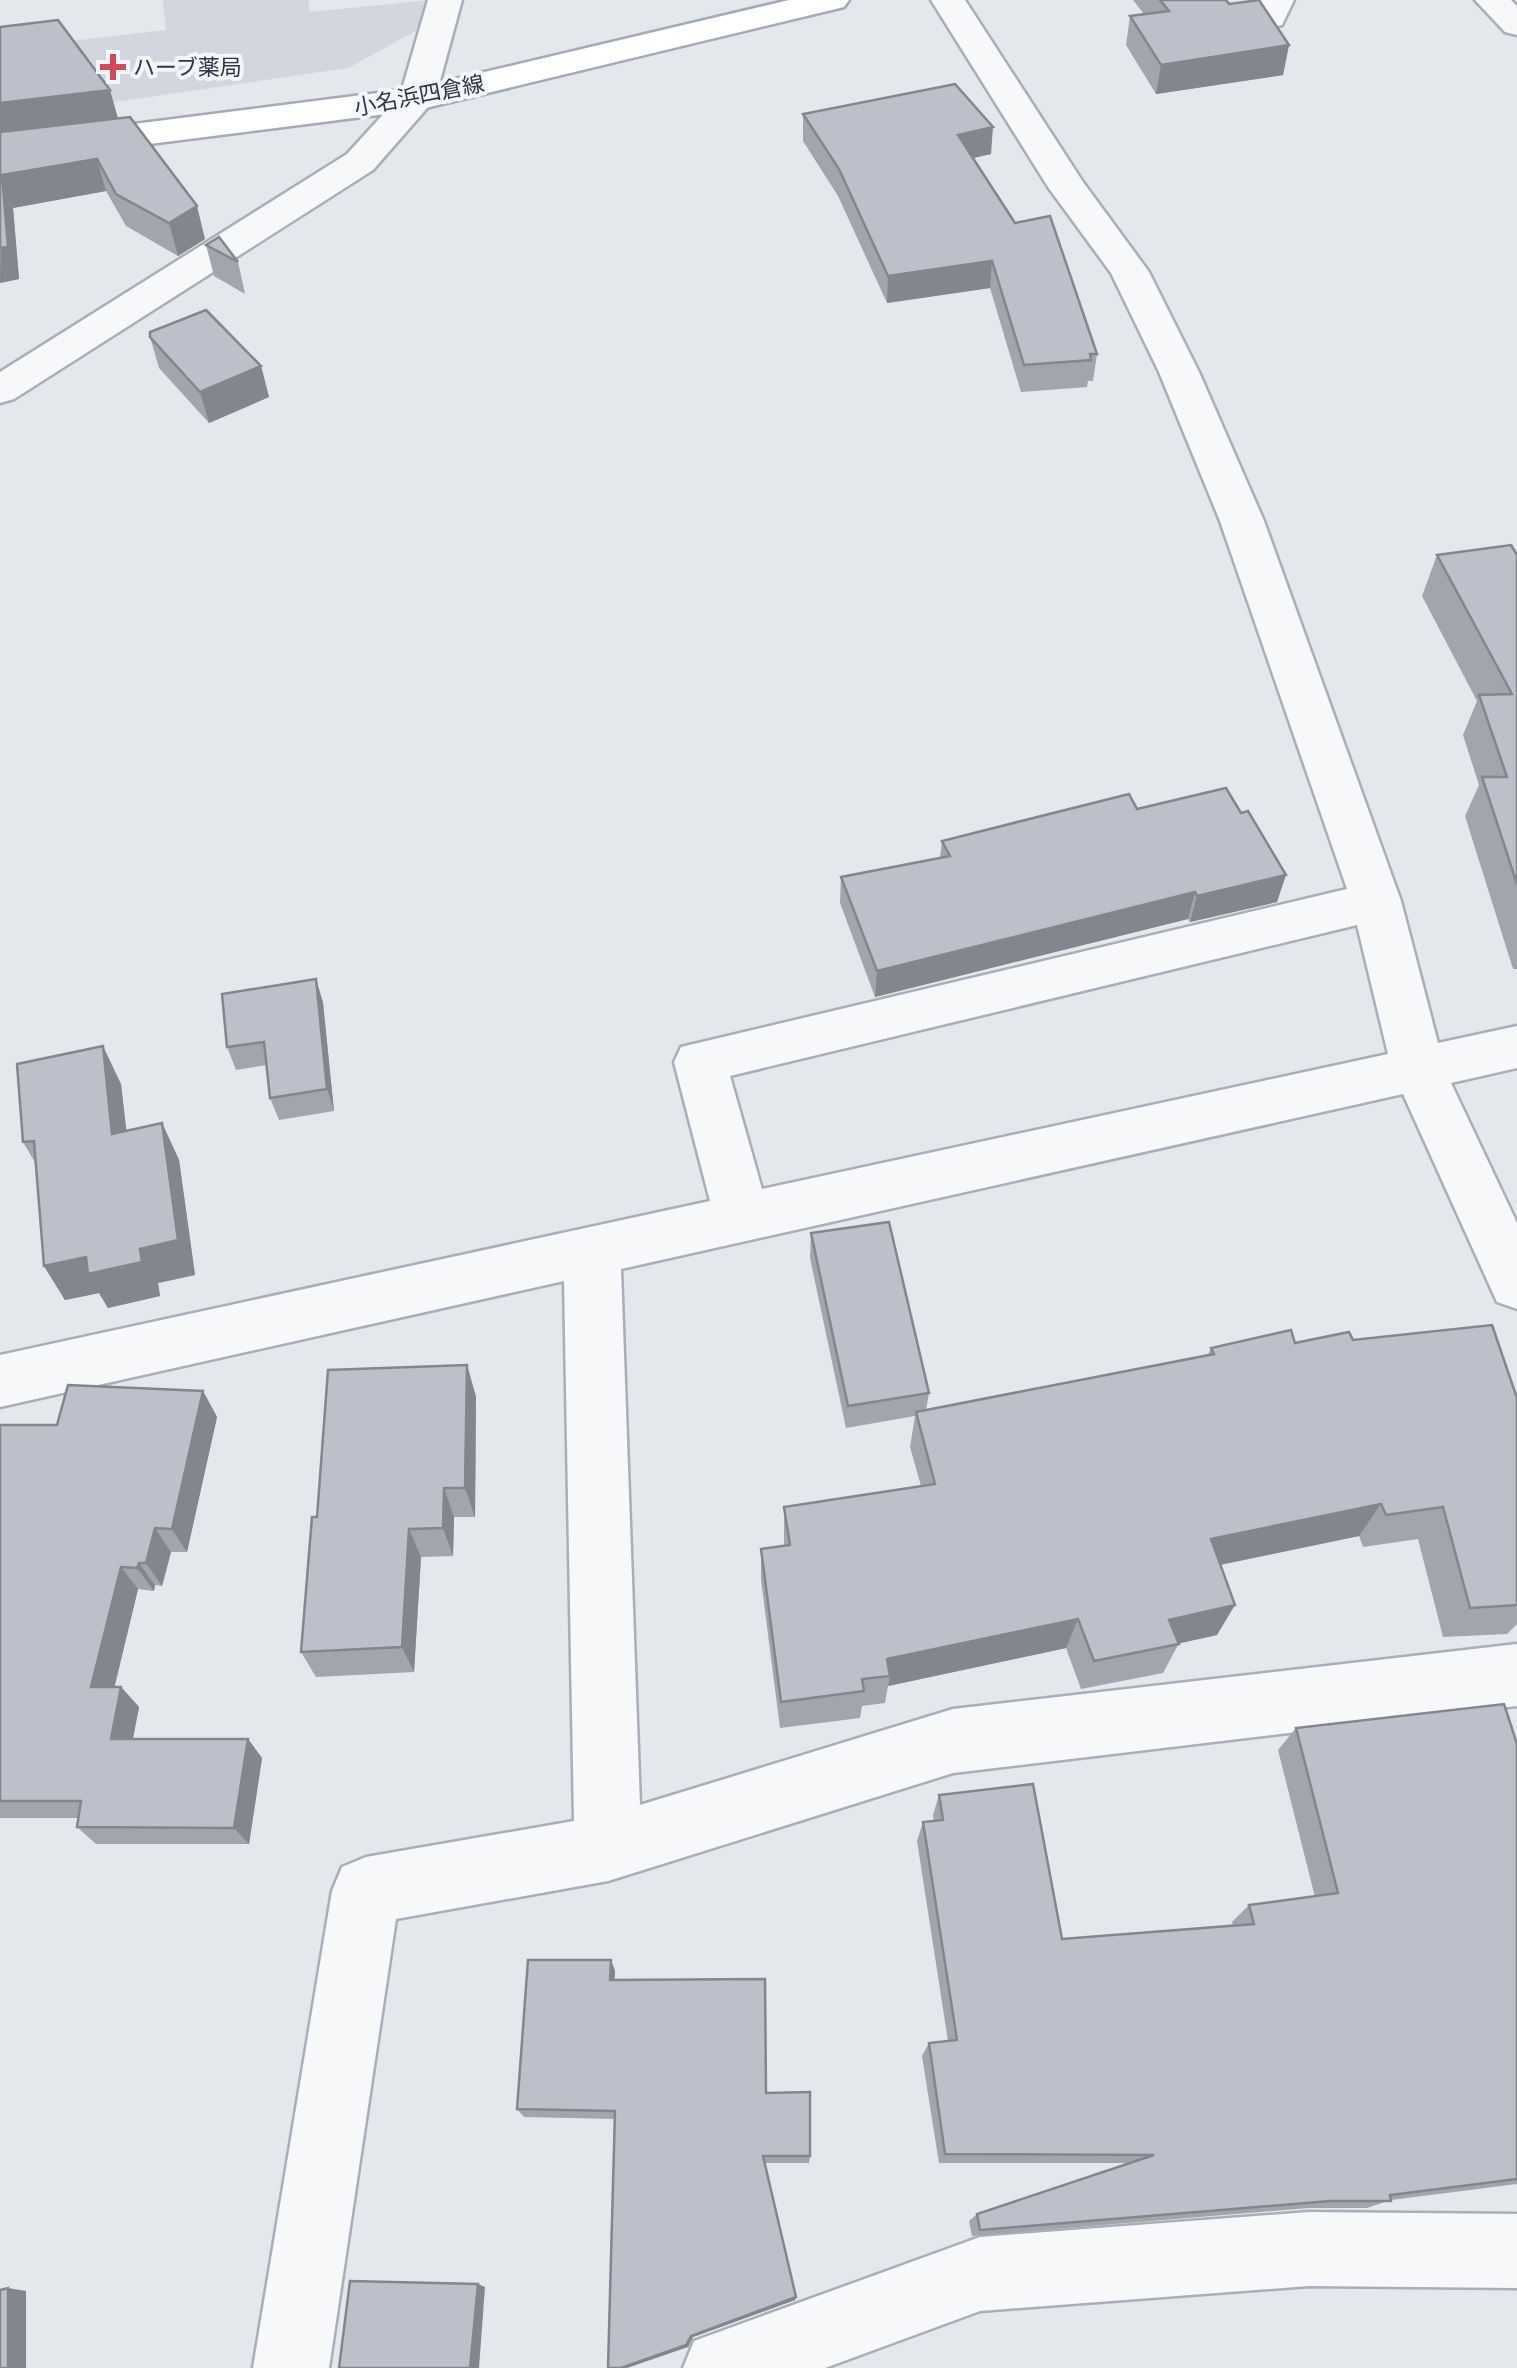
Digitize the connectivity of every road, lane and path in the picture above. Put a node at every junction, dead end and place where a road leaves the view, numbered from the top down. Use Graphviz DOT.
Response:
graph roads {
  1 [pos="446,0"];
  2 [pos="832,0"];
  3 [pos="948,0"];
  4 [pos="1492,0"];
  5 [pos="1517,26"];
  6 [pos="417,99"];
  7 [pos="0,152"];
  8 [pos="0,390"];
  9 [pos="1376,902"];
  10 [pos="1517,1046"];
  11 [pos="1416,1066"];
  12 [pos="742,1216"];
  13 [pos="592,1249"];
  14 [pos="1517,1284"];
  15 [pos="0,1381"];
  16 [pos="1517,1675"];
  17 [pos="608,1848"];
  18 [pos="1517,2251"];
  19 [pos="290,2368"];
  20 [pos="721,2368"];
  1 -- 6 [label="street"];
  2 -- 6 [label="main road, 小名浜四倉線"];
  3 -- 9 [label="street"];
  4 -- 5 [label="street"];
  6 -- 7 [label="main road, 小名浜四倉線"];
  6 -- 8 [label="street"];
  9 -- 11 [label="street"];
  9 -- 12 [label="street"];
  10 -- 11 [label="street"];
  11 -- 12 [label="street"];
  11 -- 14 [label="street"];
  12 -- 13 [label="street"];
  13 -- 15 [label="street"];
  13 -- 17 [label="street"];
  16 -- 17 [label="street"];
  17 -- 19 [label="street"];
  18 -- 20 [label="street"];
}
